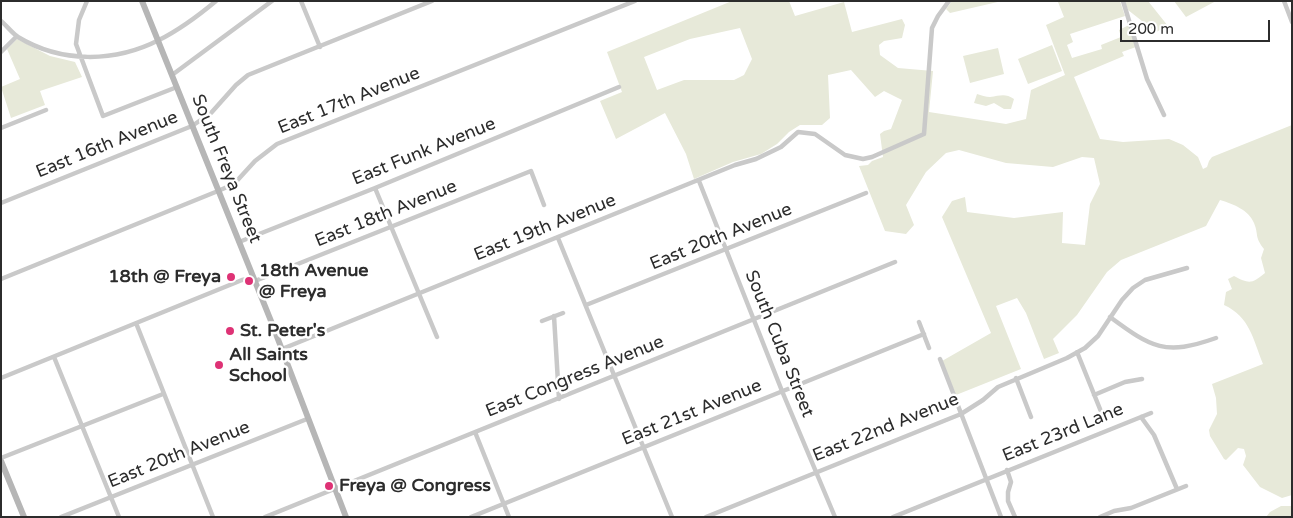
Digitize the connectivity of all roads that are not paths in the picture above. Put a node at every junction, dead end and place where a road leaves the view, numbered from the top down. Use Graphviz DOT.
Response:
graph roads {
  1 [pos="87,1"];
  2 [pos="142,1"];
  3 [pos="216,1"];
  4 [pos="272,1"];
  5 [pos="301,1"];
  6 [pos="432,1"];
  7 [pos="636,1"];
  8 [pos="949,1"];
  9 [pos="1123,1"];
  10 [pos="1284,1"];
  11 [pos="1,21"];
  12 [pos="1292,22"];
  13 [pos="17,36"];
  14 [pos="158,40"];
  15 [pos="320,47"];
  16 [pos="1,52"];
  17 [pos="80,57"];
  18 [pos="172,75"];
  19 [pos="177,87"];
  20 [pos="619,87"];
  21 [pos="46,110"];
  22 [pos="1164,115"];
  23 [pos="192,126"];
  24 [pos="1,128"];
  25 [pos="699,181"];
  26 [pos="376,188"];
  27 [pos="218,191"];
  28 [pos="866,193"];
  29 [pos="1,203"];
  30 [pos="544,205"];
  31 [pos="391,226"];
  32 [pos="558,238"];
  33 [pos="239,242"];
  34 [pos="726,250"];
  35 [pos="895,262"];
  36 [pos="1187,268"];
  37 [pos="1,279"];
  38 [pos="255,281"];
  39 [pos="418,293"];
  40 [pos="586,305"];
  41 [pos="563,313"];
  42 [pos="554,316"];
  43 [pos="1110,317"];
  44 [pos="542,320"];
  45 [pos="754,320"];
  46 [pos="919,322"];
  47 [pos="136,323"];
  48 [pos="924,334"];
  49 [pos="436,337"];
  50 [pos="1216,338"];
  51 [pos="929,348"];
  52 [pos="282,349"];
  53 [pos="1077,352"];
  54 [pos="54,357"];
  55 [pos="940,359"];
  56 [pos="614,376"];
  57 [pos="1,378"];
  58 [pos="1016,378"];
  59 [pos="1142,379"];
  60 [pos="782,391"];
  61 [pos="163,394"];
  62 [pos="1094,395"];
  63 [pos="558,400"];
  64 [pos="961,414"];
  65 [pos="1102,414"];
  66 [pos="1151,414"];
  67 [pos="1031,417"];
  68 [pos="1141,417"];
  69 [pos="307,418"];
  70 [pos="82,426"];
  71 [pos="475,432"];
  72 [pos="643,448"];
  73 [pos="1,460"];
  74 [pos="191,464"];
  75 [pos="1007,470"];
  76 [pos="816,472"];
  77 [pos="986,479"];
  78 [pos="1186,486"];
  79 [pos="335,489"];
  80 [pos="1176,489"];
  81 [pos="111,496"];
  82 [pos="503,503"];
  83 [pos="24,517"];
  84 [pos="60,517"];
  85 [pos="119,517"];
  86 [pos="213,517"];
  87 [pos="265,517"];
  88 [pos="346,517"];
  89 [pos="470,517"];
  90 [pos="509,517"];
  91 [pos="672,517"];
  92 [pos="706,517"];
  93 [pos="834,517"];
  94 [pos="893,517"];
  95 [pos="1001,517"];
  96 [pos="1015,517"];
  97 [pos="1100,517"];
  1 -- 17 [label="street"];
  2 -- 14 [label="main road, South Freya Street"];
  3 -- 14 [label="street"];
  4 -- 18 [label="street"];
  5 -- 15 [label="street"];
  6 -- 15 [label="street, East 16th Avenue"];
  7 -- 27 [label="street, East 17th Avenue"];
  8 -- 25 [label="street, East 19th Avenue"];
  9 -- 22 [label="street"];
  10 -- 12 [label="street"];
  11 -- 13 [label="street"];
  13 -- 16 [label="street"];
  13 -- 17 [label="street"];
  14 -- 17 [label="street"];
  14 -- 18 [label="main road, South Freya Street"];
  15 -- 23 [label="street, East 16th Avenue"];
  17 -- 19 [label="street"];
  18 -- 19 [label="main road, South Freya Street"];
  19 -- 23 [label="main road, South Freya Street"];
  20 -- 26 [label="street, East Funk Avenue"];
  21 -- 24 [label="street"];
  23 -- 27 [label="main road, South Freya Street"];
  23 -- 29 [label="street, East 16th Avenue"];
  25 -- 32 [label="street, East 19th Avenue"];
  25 -- 34 [label="street, South Cuba Street"];
  26 -- 31 [label="street"];
  26 -- 33 [label="street, East Funk Avenue"];
  27 -- 33 [label="main road, South Freya Street"];
  27 -- 37 [label="street, East 17th Avenue"];
  28 -- 34 [label="street, East 20th Avenue"];
  30 -- 31 [label="street, East 18th Avenue"];
  31 -- 38 [label="street, East 18th Avenue"];
  31 -- 39 [label="street"];
  32 -- 39 [label="street, East 19th Avenue"];
  32 -- 40 [label="street"];
  33 -- 38 [label="main road, South Freya Street"];
  34 -- 40 [label="street, East 20th Avenue"];
  34 -- 45 [label="street, South Cuba Street"];
  35 -- 45 [label="street, East Congress Avenue"];
  36 -- 43 [label="street, East 22nd Avenue"];
  38 -- 47 [label="street, East 18th Avenue"];
  38 -- 52 [label="main road, South Freya Street"];
  39 -- 49 [label="street"];
  39 -- 52 [label="street, East 19th Avenue"];
  40 -- 56 [label="street"];
  41 -- 42 [label="street"];
  42 -- 44 [label="street"];
  42 -- 63 [label="street"];
  43 -- 50 [label="street"];
  43 -- 53 [label="street, East 22nd Avenue"];
  45 -- 56 [label="street, East Congress Avenue"];
  45 -- 60 [label="street, South Cuba Street"];
  46 -- 48 [label="street"];
  47 -- 54 [label="street, East 18th Avenue"];
  47 -- 61 [label="street"];
  48 -- 51 [label="street"];
  48 -- 60 [label="street, East 21st Avenue"];
  52 -- 69 [label="main road, South Freya Street"];
  53 -- 58 [label="street, East 22nd Avenue"];
  53 -- 62 [label="street"];
  54 -- 57 [label="street, East 18th Avenue"];
  54 -- 70 [label="street"];
  55 -- 64 [label="street"];
  56 -- 63 [label="street, East Congress Avenue"];
  56 -- 72 [label="street"];
  58 -- 64 [label="street, East 22nd Avenue"];
  58 -- 67 [label="street"];
  59 -- 62 [label="street"];
  60 -- 72 [label="street, East 21st Avenue"];
  60 -- 76 [label="street, South Cuba Street"];
  61 -- 70 [label="street"];
  61 -- 74 [label="street"];
  62 -- 65 [label="street"];
  63 -- 71 [label="street, East Congress Avenue"];
  64 -- 76 [label="street, East 22nd Avenue"];
  64 -- 77 [label="street"];
  66 -- 68 [label="street, East 23rd Lane"];
  68 -- 75 [label="street, East 23rd Lane"];
  68 -- 80 [label="street"];
  69 -- 74 [label="street, East 20th Avenue"];
  69 -- 79 [label="main road, South Freya Street"];
  70 -- 73 [label="street"];
  70 -- 81 [label="street"];
  71 -- 79 [label="street, East Congress Avenue"];
  71 -- 82 [label="street"];
  72 -- 82 [label="street, East 21st Avenue"];
  72 -- 91 [label="street"];
  73 -- 83 [label="main road"];
  74 -- 81 [label="street, East 20th Avenue"];
  74 -- 86 [label="street"];
  75 -- 77 [label="street, East 23rd Lane"];
  75 -- 96 [label="street"];
  76 -- 92 [label="street, East 22nd Avenue"];
  76 -- 93 [label="street, South Cuba Street"];
  77 -- 94 [label="street, East 23rd Lane"];
  77 -- 95 [label="street"];
  78 -- 80 [label="street"];
  79 -- 87 [label="street, East Congress Avenue"];
  79 -- 88 [label="main road, South Freya Street"];
  80 -- 97 [label="street"];
  81 -- 84 [label="street, East 20th Avenue"];
  81 -- 85 [label="street"];
  82 -- 89 [label="street, East 21st Avenue"];
  82 -- 90 [label="street"];
}
